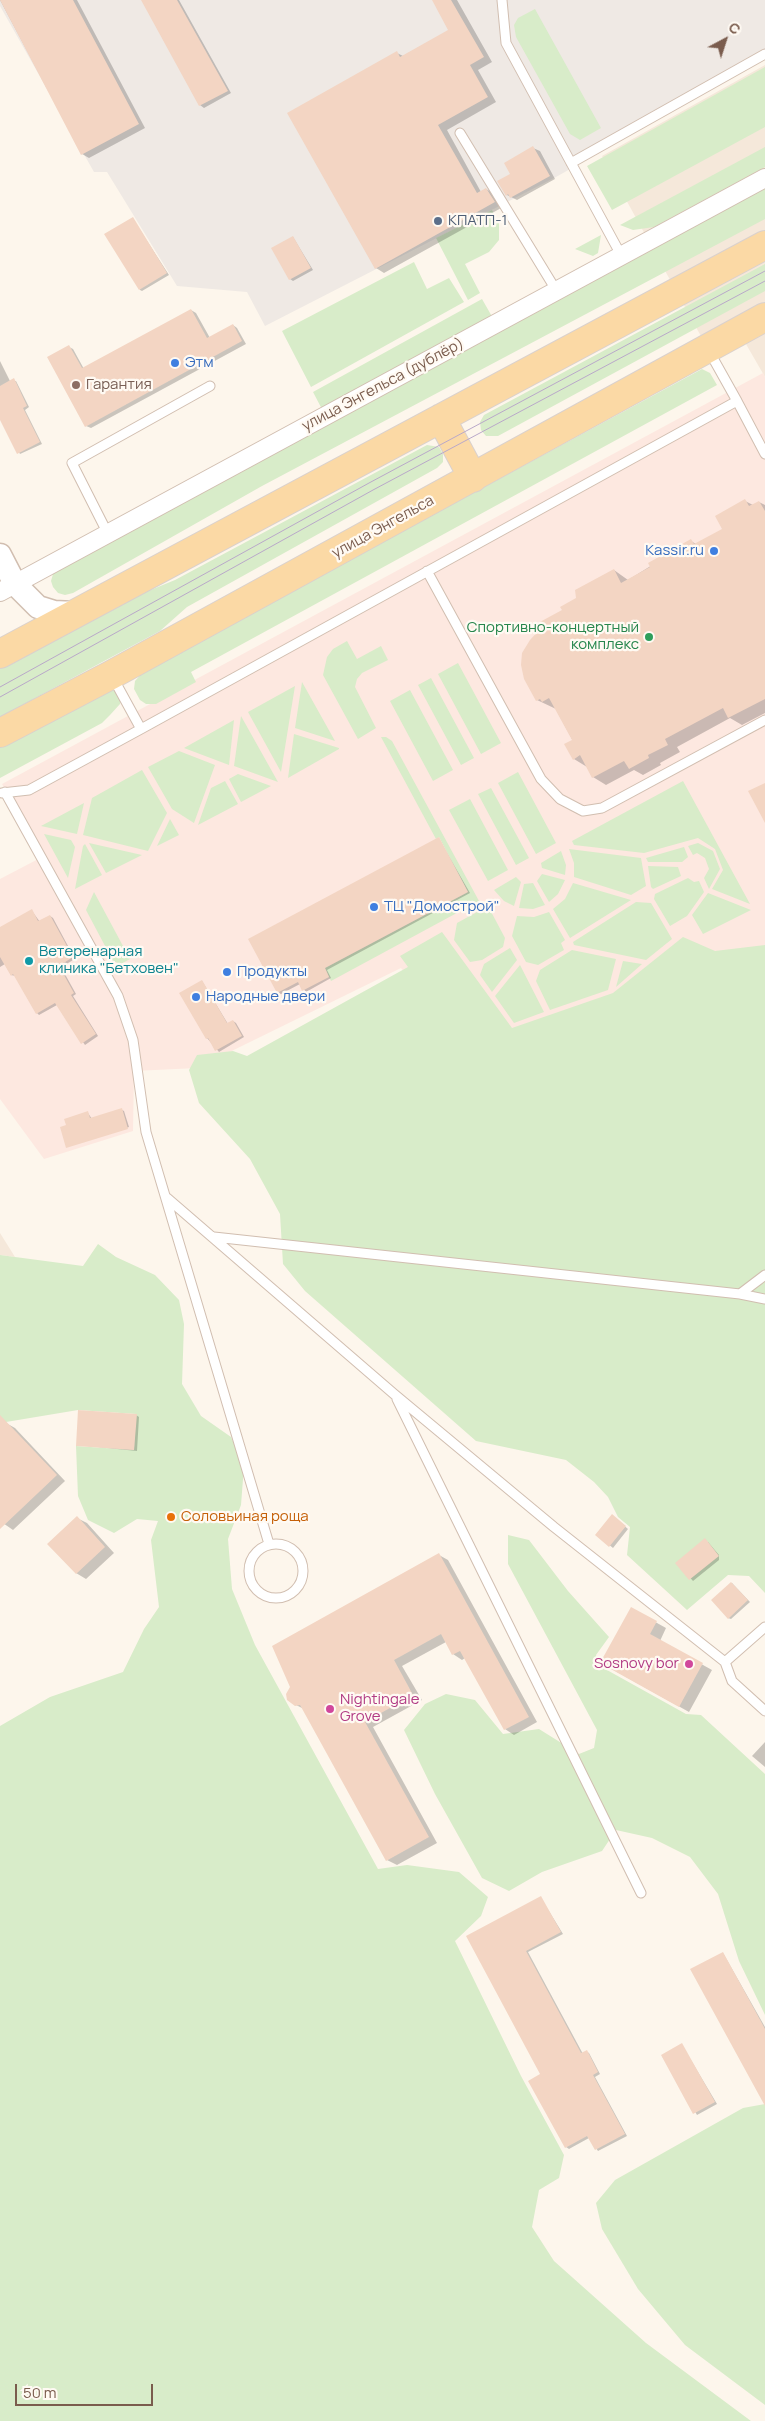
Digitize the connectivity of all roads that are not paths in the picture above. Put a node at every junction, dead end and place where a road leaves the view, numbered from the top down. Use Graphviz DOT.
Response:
graph roads {
  1 [pos="502,0"];
  2 [pos="765,54"];
  3 [pos="460,133"];
  4 [pos="571,163"];
  5 [pos="765,178"];
  6 [pos="765,245"];
  7 [pos="621,255"];
  8 [pos="556,290"];
  9 [pos="765,317"];
  10 [pos="708,349"];
  11 [pos="210,386"];
  12 [pos="737,401"];
  13 [pos="441,418"];
  14 [pos="765,454"];
  15 [pos="473,478"];
  16 [pos="108,534"];
  17 [pos="0,555"];
  18 [pos="427,571"];
  19 [pos="7,588"];
  20 [pos="75,613"];
  21 [pos="0,654"];
  22 [pos="111,675"];
  23 [pos="765,720"];
  24 [pos="141,729"];
  25 [pos="0,733"];
  26 [pos="3,793"];
  27 [pos="166,1198"];
  28 [pos="214,1237"];
  29 [pos="765,1275"];
  30 [pos="740,1294"];
  31 [pos="765,1299"];
  32 [pos="394,1394"];
  33 [pos="269,1544"];
  34 [pos="765,1627"];
  35 [pos="725,1662"];
  36 [pos="765,1711"];
  37 [pos="640,1893"];
  1 -- 4 [label="lane"];
  2 -- 4 [label="lane"];
  3 -- 8 [label="lane"];
  4 -- 7 [label="lane"];
  5 -- 7 [label="street, улица Энгельса (дублёр)"];
  6 -- 13 [label="main road"];
  7 -- 8 [label="street, улица Энгельса (дублёр)"];
  8 -- 16 [label="street, улица Энгельса (дублёр)"];
  9 -- 10 [label="main road, улица Энгельса"];
  10 -- 12 [label="lane"];
  10 -- 15 [label="main road, улица Энгельса"];
  11 -- 16 [label="lane"];
  12 -- 14 [label="lane"];
  12 -- 18 [label="lane"];
  13 -- 15 [label="main road"];
  13 -- 20 [label="main road"];
  15 -- 22 [label="main road, улица Энгельса"];
  16 -- 19 [label="street, улица Энгельса (дублёр)"];
  17 -- 19 [label="street"];
  18 -- 23 [label="lane"];
  18 -- 24 [label="lane"];
  19 -- 20 [label="street"];
  20 -- 21 [label="main road"];
  22 -- 24 [label="lane"];
  22 -- 25 [label="main road, улица Энгельса"];
  24 -- 26 [label="lane"];
  26 -- 27 [label="lane"];
  27 -- 28 [label="lane"];
  27 -- 33 [label="lane"];
  28 -- 30 [label="lane"];
  28 -- 32 [label="lane"];
  29 -- 30 [label="lane"];
  30 -- 31 [label="lane"];
  32 -- 35 [label="lane"];
  32 -- 37 [label="lane"];
  33 -- 33 [label="lane"];
  34 -- 35 [label="lane"];
  35 -- 36 [label="lane"];
}
